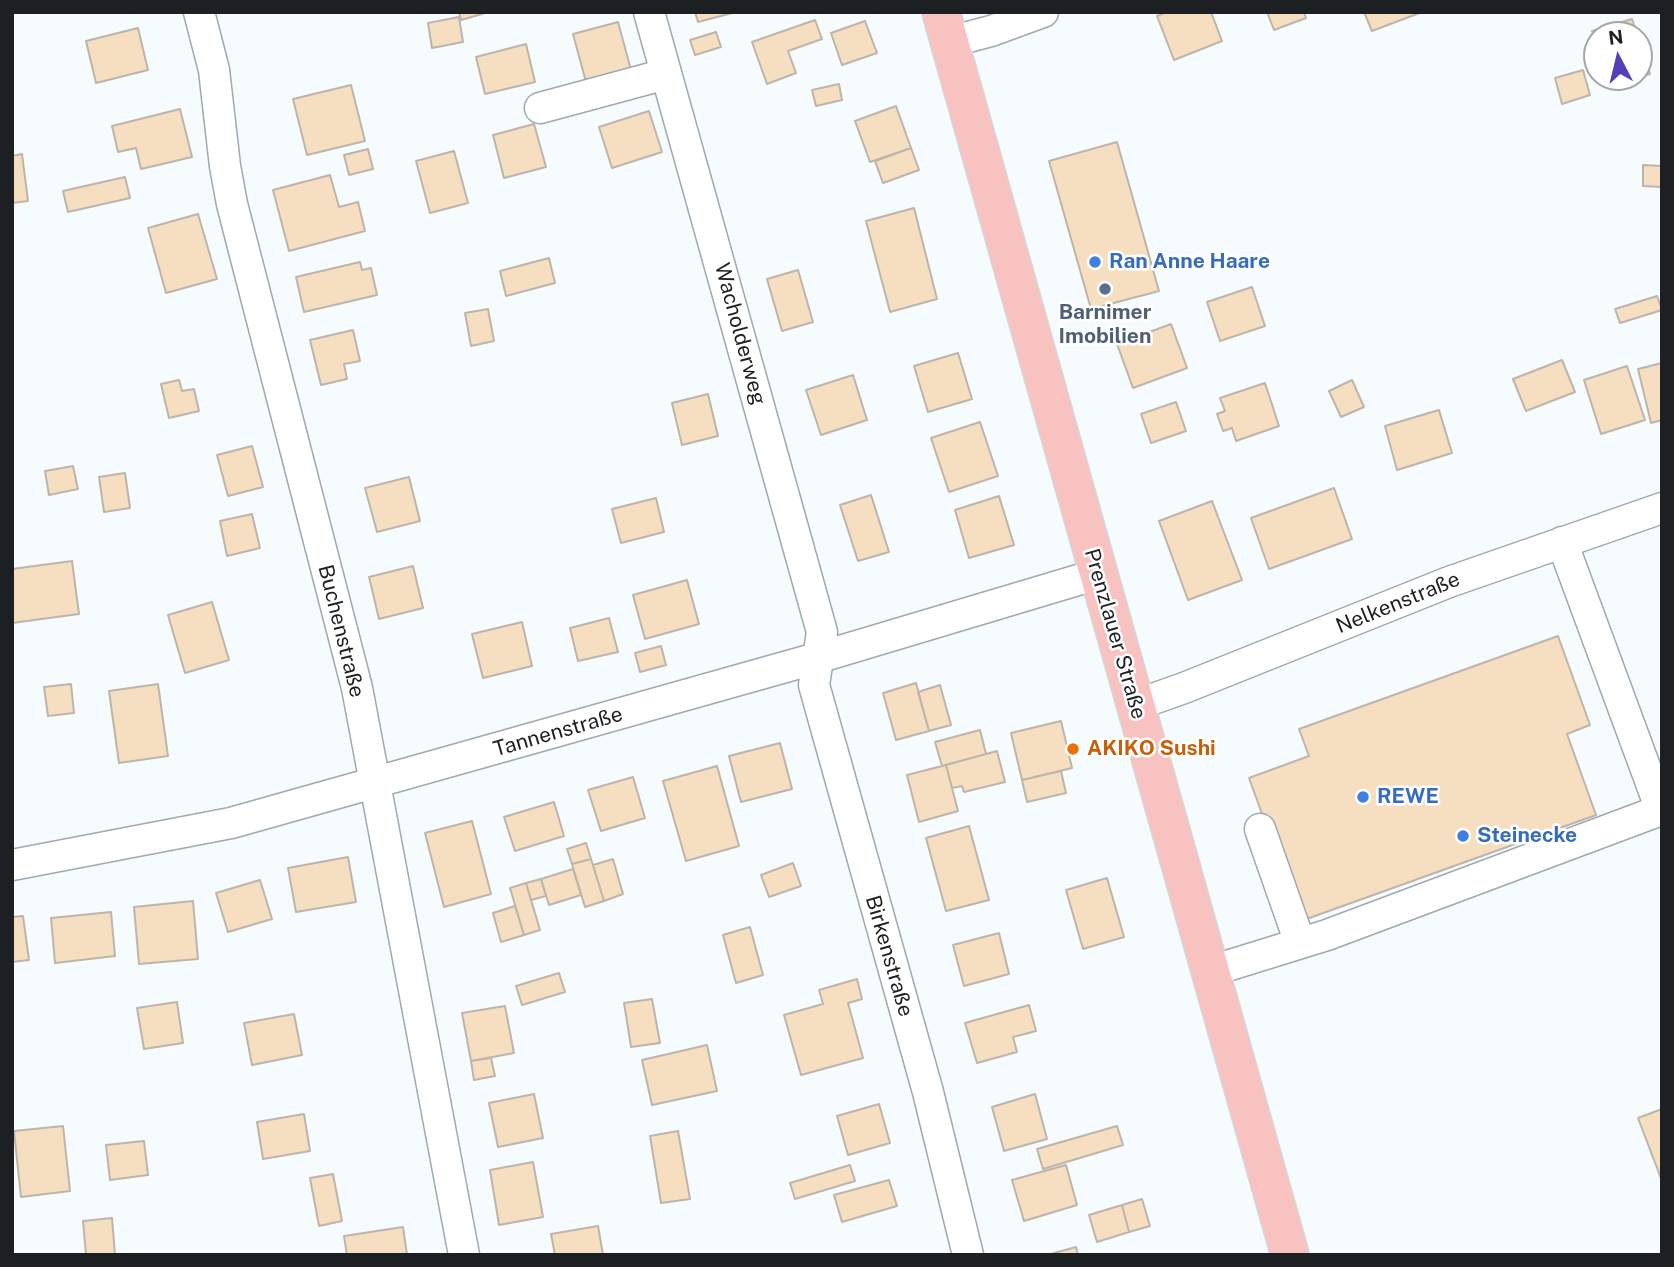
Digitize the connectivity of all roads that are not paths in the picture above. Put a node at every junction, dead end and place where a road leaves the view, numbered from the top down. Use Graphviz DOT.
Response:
graph roads {
  1 [pos="199,12"];
  2 [pos="649,12"];
  3 [pos="1043,12"];
  4 [pos="945,27"];
  5 [pos="666,74"];
  6 [pos="540,108"];
  7 [pos="1662,508"];
  8 [pos="1562,542"];
  9 [pos="1098,574"];
  10 [pos="817,658"];
  11 [pos="1136,705"];
  12 [pos="374,784"];
  13 [pos="1260,829"];
  14 [pos="12,865"];
  15 [pos="1300,943"];
  16 [pos="1211,971"];
  17 [pos="464,1255"];
  18 [pos="968,1255"];
  19 [pos="1290,1255"];
  1 -- 12 [label="street, Buchenstraße"];
  2 -- 5 [label="street, Wacholderweg"];
  3 -- 4 [label="street"];
  4 -- 9 [label="main road, Prenzlauer Straße"];
  5 -- 6 [label="street"];
  5 -- 10 [label="street, Wacholderweg"];
  7 -- 8 [label="street, Nelkenstraße"];
  8 -- 11 [label="street, Nelkenstraße"];
  8 -- 15 [label="street"];
  9 -- 10 [label="street, Tannenstraße"];
  9 -- 11 [label="main road, Prenzlauer Straße"];
  10 -- 12 [label="street, Tannenstraße"];
  10 -- 18 [label="street, Birkenstraße"];
  11 -- 16 [label="main road, Prenzlauer Straße"];
  12 -- 14 [label="street, Tannenstraße"];
  12 -- 17 [label="street, Buchenstraße"];
  13 -- 15 [label="street"];
  15 -- 16 [label="street"];
  16 -- 19 [label="main road, Prenzlauer Straße"];
}
